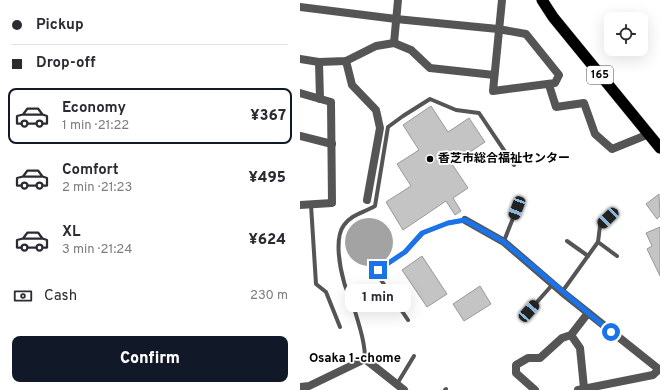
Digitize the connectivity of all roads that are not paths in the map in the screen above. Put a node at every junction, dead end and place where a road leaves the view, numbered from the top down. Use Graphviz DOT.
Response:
graph roads {
  1 [pos="398,0"];
  2 [pos="502,0"];
  3 [pos="542,0"];
  4 [pos="300,7"];
  5 [pos="396,19"];
  6 [pos="498,29"];
  7 [pos="394,43"];
  8 [pos="300,59"];
  9 [pos="346,61"];
  10 [pos="319,62"];
  11 [pos="494,75"];
  12 [pos="549,84"];
  13 [pos="300,93"];
  14 [pos="320,99"];
  15 [pos="649,134"];
  16 [pos="300,136"];
  17 [pos="332,144"];
  18 [pos="660,148"];
  19 [pos="514,165"];
  20 [pos="367,200"];
  21 [pos="311,204"];
  22 [pos="300,205"];
  23 [pos="517,208"];
  24 [pos="616,211"];
  25 [pos="465,220"];
  26 [pos="567,241"];
  27 [pos="504,242"];
  28 [pos="598,242"];
  29 [pos="588,256"];
  30 [pos="617,256"];
  31 [pos="553,284"];
  32 [pos="562,292"];
  33 [pos="529,311"];
  34 [pos="588,313"];
  35 [pos="408,320"];
  36 [pos="340,327"];
  37 [pos="571,335"];
  38 [pos="414,356"];
  39 [pos="364,359"];
  40 [pos="659,370"];
  41 [pos="397,384"];
  42 [pos="300,387"];
  43 [pos="581,389"];
  44 [pos="404,390"];
  45 [pos="535,390"];
  1 -- 5 [label="street"];
  2 -- 6 [label="street"];
  3 -- 15 [label="highway, 165"];
  4 -- 5 [label="street"];
  5 -- 6 [label="street"];
  5 -- 7 [label="street"];
  6 -- 11 [label="street"];
  6 -- 12 [label="street"];
  7 -- 9 [label="street"];
  7 -- 11 [label="street"];
  8 -- 10 [label="street"];
  9 -- 10 [label="street"];
  9 -- 20 [label="street"];
  10 -- 14 [label="street"];
  11 -- 12 [label="street"];
  12 -- 15 [label="street"];
  13 -- 14 [label="street"];
  14 -- 17 [label="street"];
  15 -- 18 [label="highway, 165"];
  16 -- 17 [label="street"];
  17 -- 21 [label="street"];
  19 -- 39 [label="lane"];
  21 -- 22 [label="street"];
  21 -- 36 [label="lane"];
  23 -- 27 [label="lane"];
  24 -- 28 [label="lane"];
  25 -- 27 [label="street"];
  25 -- 35 [label="lane"];
  26 -- 29 [label="lane"];
  27 -- 31 [label="street"];
  28 -- 29 [label="lane"];
  28 -- 30 [label="lane"];
  29 -- 32 [label="lane"];
  31 -- 32 [label="street"];
  31 -- 33 [label="lane"];
  32 -- 34 [label="street"];
  34 -- 37 [label="street"];
  34 -- 40 [label="street"];
  37 -- 43 [label="street"];
  37 -- 45 [label="street"];
  38 -- 41 [label="lane"];
  39 -- 41 [label="street"];
  39 -- 42 [label="street"];
  40 -- 43 [label="street"];
  41 -- 44 [label="street"];
}
